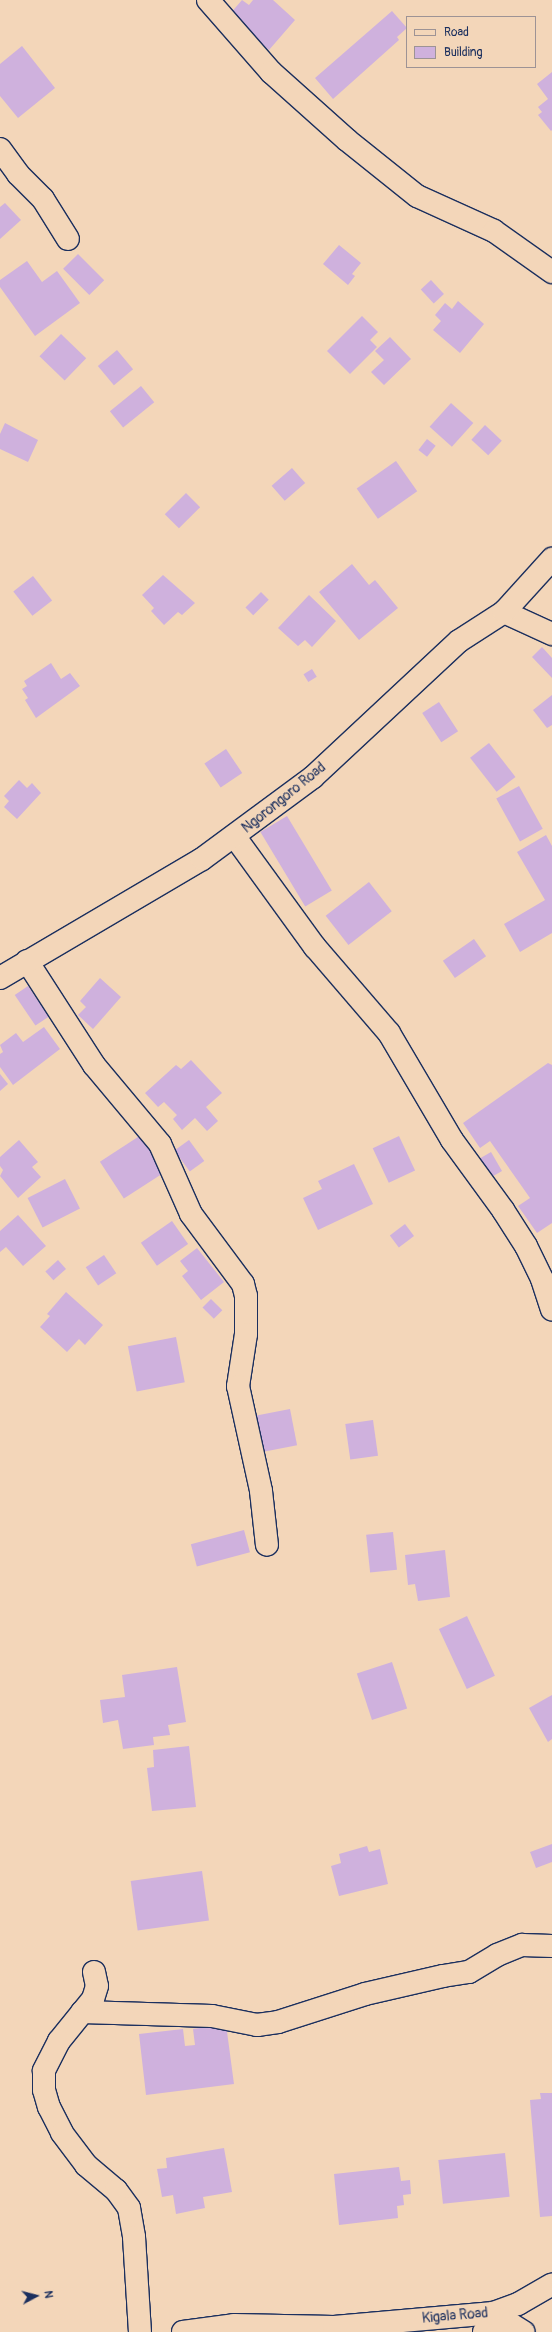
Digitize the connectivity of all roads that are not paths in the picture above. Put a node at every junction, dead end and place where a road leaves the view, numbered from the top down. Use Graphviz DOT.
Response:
graph roads {
  1 [pos="208,0"];
  2 [pos="0,149"];
  3 [pos="68,239"];
  4 [pos="552,272"];
  5 [pos="552,559"];
  6 [pos="504,612"];
  7 [pos="552,634"];
  8 [pos="235,837"];
  9 [pos="27,961"];
  10 [pos="0,978"];
  11 [pos="552,1309"];
  12 [pos="267,1545"];
  13 [pos="552,1946"];
  14 [pos="94,1972"];
  15 [pos="82,2012"];
  16 [pos="552,2284"];
  17 [pos="493,2322"];
  18 [pos="235,2328"];
  19 [pos="140,2332"];
  20 [pos="183,2332"];
  21 [pos="524,2332"];
  1 -- 4 [label="street"];
  2 -- 3 [label="street"];
  5 -- 6 [label="street, Ngorongoro Road"];
  6 -- 7 [label="street"];
  6 -- 8 [label="street, Ngorongoro Road"];
  8 -- 9 [label="street, Ngorongoro Road"];
  8 -- 11 [label="street"];
  9 -- 10 [label="street, Ngorongoro Road"];
  9 -- 12 [label="street"];
  13 -- 15 [label="street"];
  14 -- 15 [label="street"];
  15 -- 19 [label="street"];
  16 -- 17 [label="street, Kigala Road"];
  17 -- 18 [label="street, Kigala Road"];
  17 -- 21 [label="street"];
  18 -- 20 [label="street, Kigala Road"];
}
